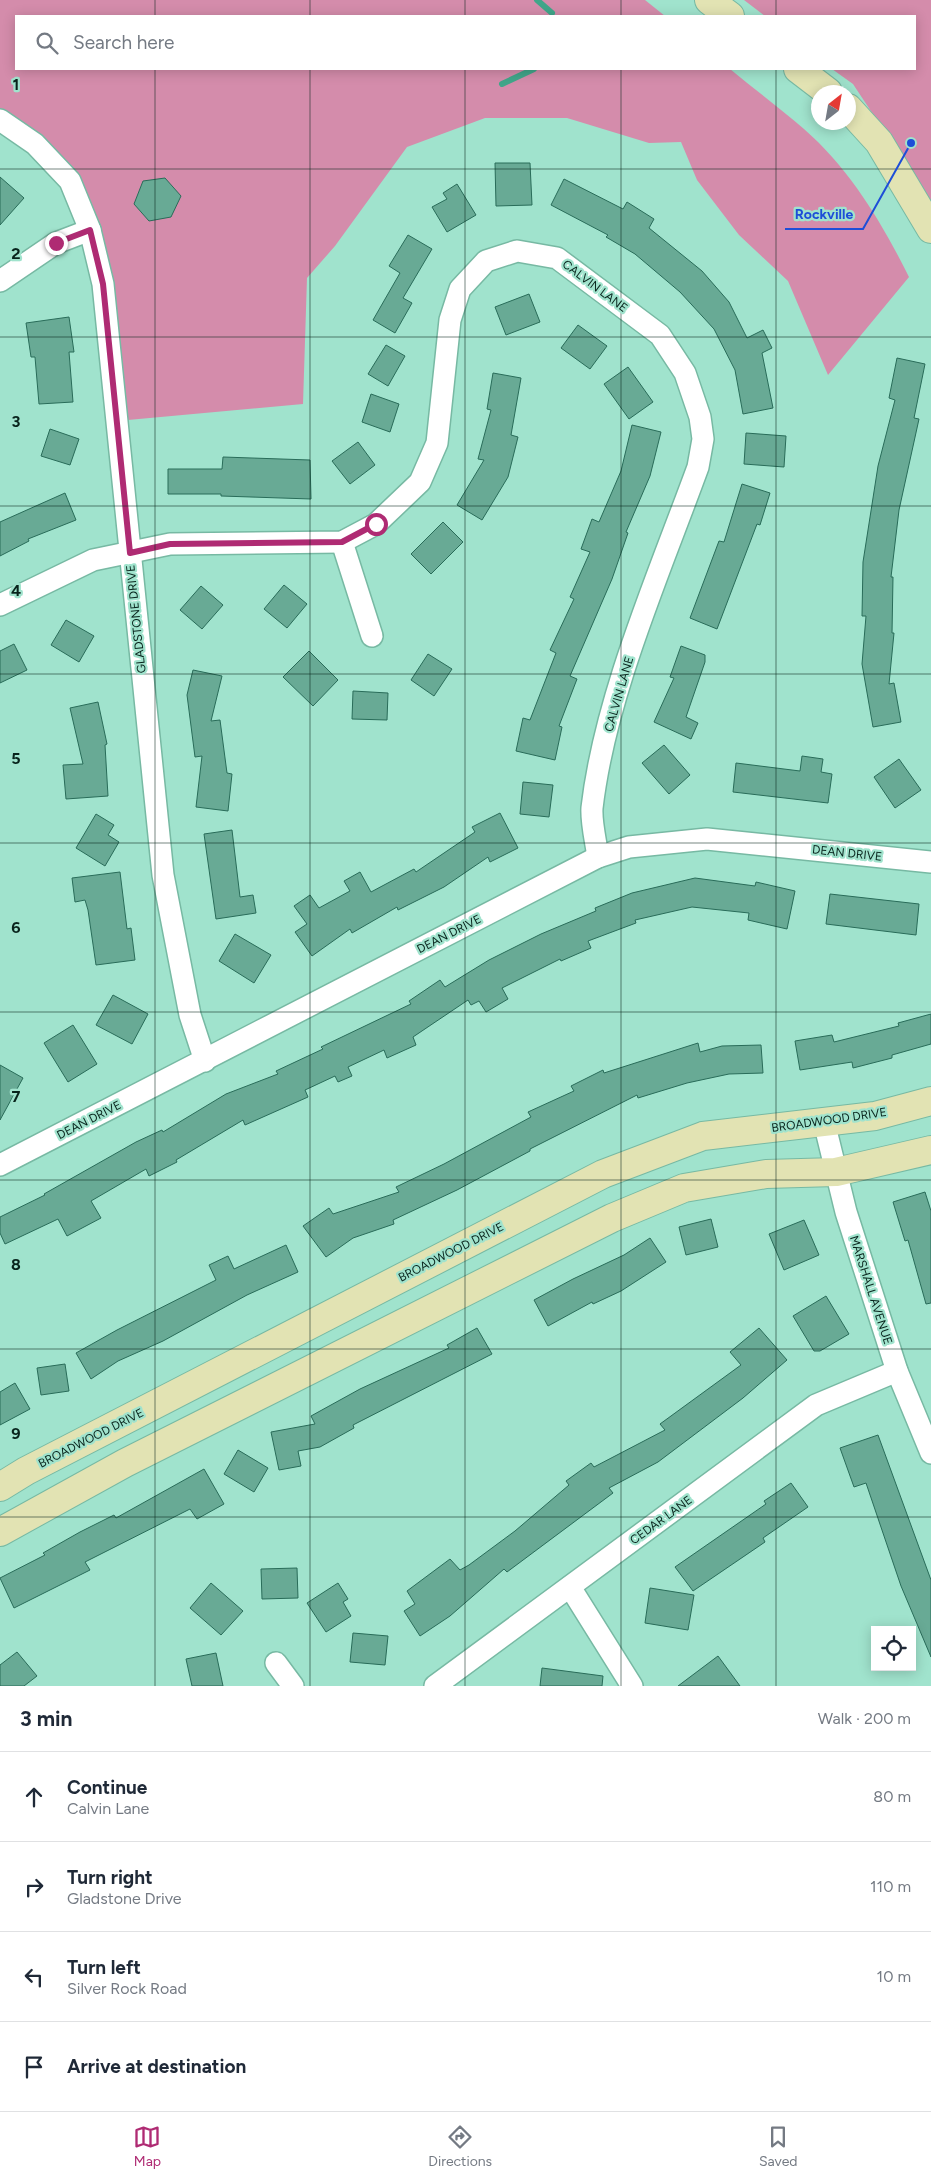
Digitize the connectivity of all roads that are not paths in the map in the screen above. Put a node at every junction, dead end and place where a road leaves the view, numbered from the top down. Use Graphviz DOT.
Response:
graph roads {
  1 [pos="709,0"];
  2 [pos="729,15"];
  3 [pos="799,70"];
  4 [pos="819,85"];
  5 [pos="856,117"];
  6 [pos="0,120"];
  7 [pos="931,228"];
  8 [pos="90,230"];
  9 [pos="0,281"];
  10 [pos="342,542"];
  11 [pos="130,553"];
  12 [pos="0,605"];
  13 [pos="372,636"];
  14 [pos="598,857"];
  15 [pos="931,862"];
  16 [pos="205,1060"];
  17 [pos="931,1101"];
  18 [pos="824,1122"];
  19 [pos="931,1150"];
  20 [pos="0,1165"];
  21 [pos="836,1172"];
  22 [pos="897,1371"];
  23 [pos="931,1453"];
  24 [pos="0,1487"];
  25 [pos="0,1532"];
  26 [pos="570,1586"];
  27 [pos="276,1663"];
  28 [pos="293,1686"];
  29 [pos="435,1686"];
  30 [pos="632,1686"];
  1 -- 2 [label="street"];
  3 -- 4 [label="street"];
  5 -- 7 [label="street"];
  6 -- 8 [label="street, GLADSTONE DRIVE"];
  8 -- 9 [label="street"];
  8 -- 11 [label="street, GLADSTONE DRIVE"];
  10 -- 11 [label="street, CALVIN LANE"];
  10 -- 13 [label="street"];
  10 -- 14 [label="street, CALVIN LANE"];
  11 -- 12 [label="street, CALVIN LANE"];
  11 -- 16 [label="street, GLADSTONE DRIVE"];
  14 -- 15 [label="street, DEAN DRIVE"];
  14 -- 16 [label="street, DEAN DRIVE"];
  16 -- 20 [label="street, DEAN DRIVE"];
  17 -- 18 [label="street, BROADWOOD DRIVE"];
  18 -- 21 [label="street, MARSHALL AVENUE"];
  18 -- 24 [label="street, BROADWOOD DRIVE"];
  19 -- 21 [label="street"];
  21 -- 22 [label="street, MARSHALL AVENUE"];
  21 -- 25 [label="street"];
  22 -- 23 [label="street, MARSHALL AVENUE"];
  22 -- 26 [label="street, CEDAR LANE"];
  26 -- 29 [label="street, CEDAR LANE"];
  26 -- 30 [label="street"];
  27 -- 28 [label="street"];
}
